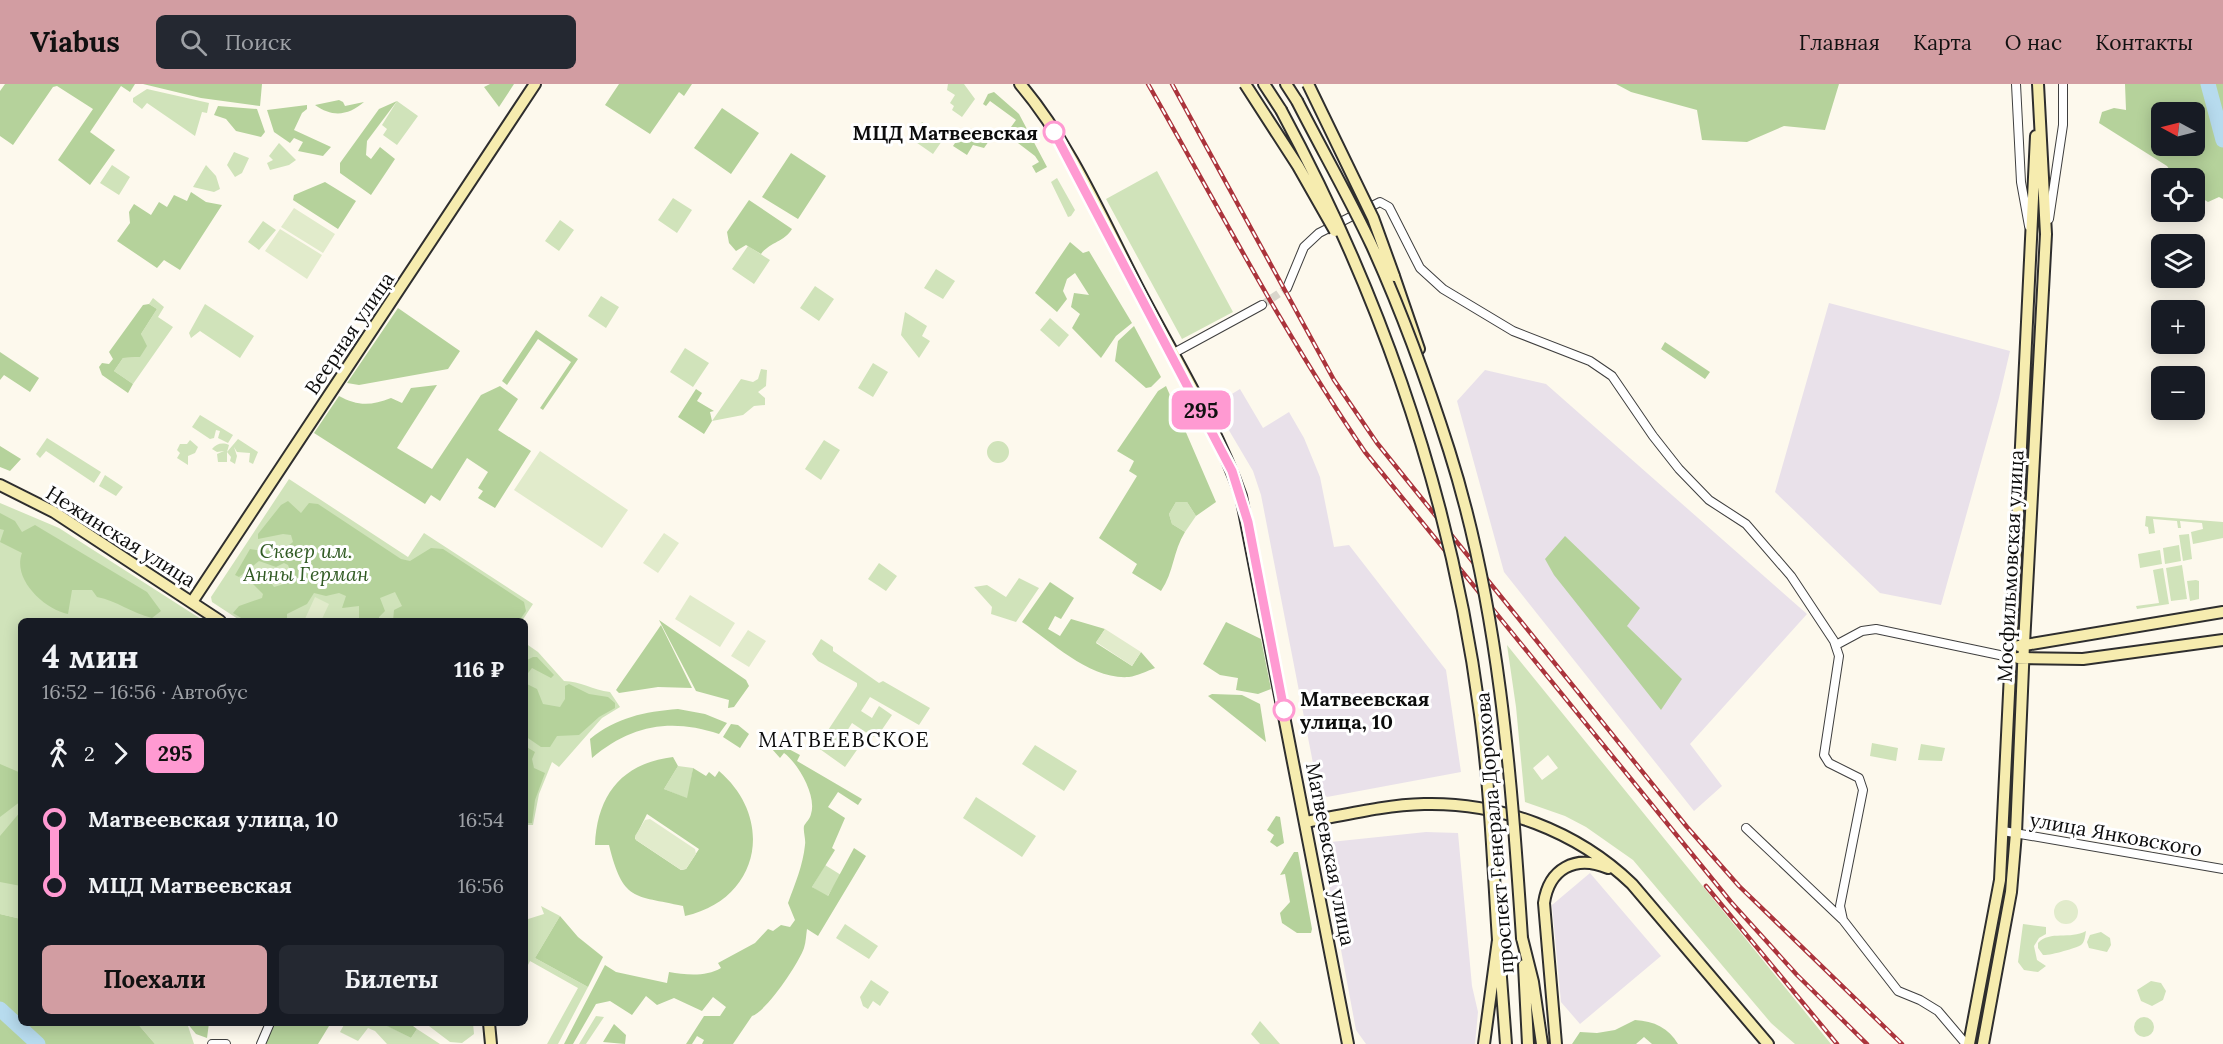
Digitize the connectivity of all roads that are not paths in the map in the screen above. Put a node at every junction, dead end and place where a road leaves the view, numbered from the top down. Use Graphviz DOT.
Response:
graph roads {
  1 [pos="535,84"];
  2 [pos="1020,84"];
  3 [pos="1245,84"];
  4 [pos="1264,84"];
  5 [pos="1286,84"];
  6 [pos="1308,84"];
  7 [pos="2016,84"];
  8 [pos="2063,84"];
  9 [pos="2038,86"];
  10 [pos="2030,232"];
  11 [pos="2046,234"];
  12 [pos="1358,270"];
  13 [pos="1287,288"];
  14 [pos="1262,305"];
  15 [pos="1173,354"];
  16 [pos="1449,449"];
  17 [pos="0,485"];
  18 [pos="192,602"];
  19 [pos="2223,612"];
  20 [pos="216,618"];
  21 [pos="2223,640"];
  22 [pos="2024,644"];
  23 [pos="1836,645"];
  24 [pos="2009,653"];
  25 [pos="2023,659"];
  26 [pos="1306,822"];
  27 [pos="1746,828"];
  28 [pos="2003,831"];
  29 [pos="2016,833"];
  30 [pos="2223,869"];
  31 [pos="1626,879"];
  32 [pos="1843,920"];
  33 [pos="1522,938"];
  34 [pos="1498,940"];
  35 [pos="269,1026"];
  36 [pos="489,1026"];
  37 [pos="212,1044"];
  38 [pos="226,1044"];
  39 [pos="261,1044"];
  40 [pos="491,1044"];
  41 [pos="1348,1044"];
  42 [pos="1484,1044"];
  43 [pos="1506,1044"];
  44 [pos="1528,1044"];
  45 [pos="1542,1044"];
  46 [pos="1556,1044"];
  47 [pos="1768,1044"];
  48 [pos="1968,1044"];
  49 [pos="1983,1044"];
  1 -- 18 [label="street, Веерная улица"];
  2 -- 15 [label="street, Матвеевская улица"];
  3 -- 12 [label="street, bridge"];
  4 -- 12 [label="street, проспект Генерала Дорохова, bridge"];
  5 -- 16 [label="street, проспект Генерала Дорохова, bridge"];
  6 -- 16 [label="street, bridge"];
  7 -- 10 [label="street"];
  8 -- 11 [label="street"];
  9 -- 10 [label="street, Мосфильмовская улица"];
  9 -- 11 [label="street, Мосфильмовская улица"];
  10 -- 24 [label="street, Мосфильмовская улица"];
  11 -- 22 [label="street, Мосфильмовская улица"];
  12 -- 34 [label="street, проспект Генерала Дорохова, bridge"];
  13 -- 23 [label="street"];
  14 -- 15 [label="street"];
  15 -- 26 [label="street, Матвеевская улица"];
  16 -- 33 [label="street, проспект Генерала Дорохова, bridge"];
  17 -- 18 [label="street, Нежинская улица"];
  18 -- 20 [label="street, Нежинская улица"];
  19 -- 22 [label="street"];
  21 -- 25 [label="street"];
  22 -- 24 [label="street"];
  22 -- 25 [label="street, Мосфильмовская улица"];
  23 -- 24 [label="street"];
  23 -- 32 [label="street"];
  24 -- 25 [label="street"];
  24 -- 28 [label="street, Мосфильмовская улица"];
  25 -- 29 [label="street, Мосфильмовская улица"];
  26 -- 31 [label="street"];
  26 -- 41 [label="street, Матвеевская улица"];
  27 -- 32 [label="street"];
  28 -- 29 [label="street, улица Янковского"];
  28 -- 48 [label="street, Мосфильмовская улица"];
  29 -- 30 [label="street, улица Янковского"];
  29 -- 49 [label="street, Мосфильмовская улица"];
  31 -- 46 [label="street"];
  31 -- 47 [label="street"];
  32 -- 48 [label="street"];
  33 -- 44 [label="street, проспект Генерала Дорохова"];
  33 -- 45 [label="street"];
  34 -- 42 [label="street"];
  34 -- 43 [label="street, проспект Генерала Дорохова"];
  35 -- 39 [label="street"];
  36 -- 40 [label="street"];
  37 -- 38 [label="street"];
}
